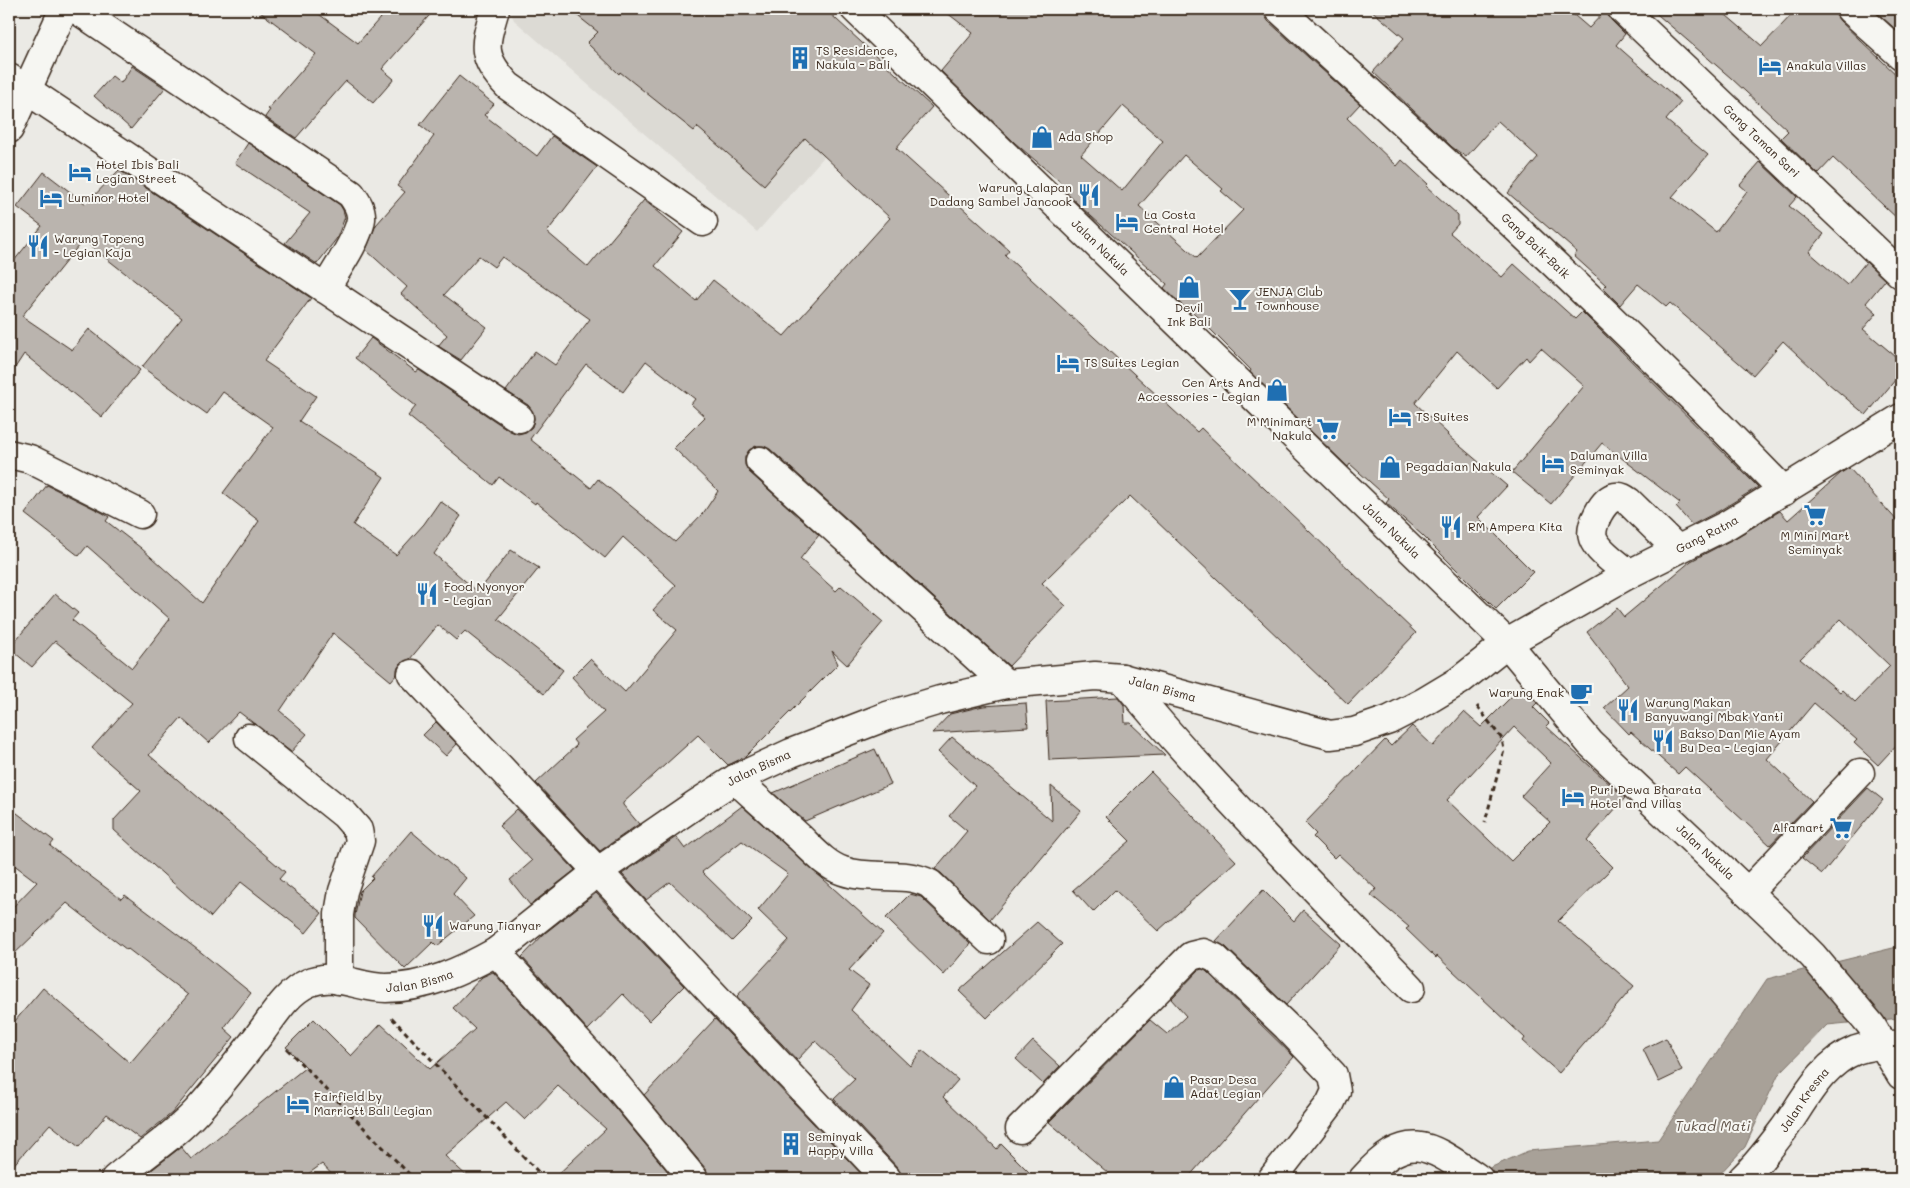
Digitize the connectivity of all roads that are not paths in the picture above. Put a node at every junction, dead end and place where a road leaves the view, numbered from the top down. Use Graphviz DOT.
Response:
graph roads {
  1 [pos="494,9"];
  2 [pos="855,9"];
  3 [pos="1280,9"];
  4 [pos="1622,9"];
  5 [pos="1850,9"];
  6 [pos="62,11"];
  7 [pos="1901,54"];
  8 [pos="18,84"];
  9 [pos="9,129"];
  10 [pos="703,222"];
  11 [pos="1901,274"];
  12 [pos="325,289"];
  13 [pos="519,418"];
  14 [pos="1901,418"];
  15 [pos="9,454"];
  16 [pos="760,461"];
  17 [pos="1784,490"];
  18 [pos="140,514"];
  19 [pos="1677,549"];
  20 [pos="1629,574"];
  21 [pos="1507,643"];
  22 [pos="412,674"];
  23 [pos="1122,678"];
  24 [pos="1006,684"];
  25 [pos="249,738"];
  26 [pos="1860,773"];
  27 [pos="735,779"];
  28 [pos="597,872"];
  29 [pos="1748,892"];
  30 [pos="989,940"];
  31 [pos="496,952"];
  32 [pos="349,981"];
  33 [pos="1411,988"];
  34 [pos="1885,1038"];
  35 [pos="1901,1075"];
  36 [pos="1020,1129"];
  37 [pos="115,1179"];
  38 [pos="694,1179"];
  39 [pos="887,1179"];
  40 [pos="1272,1179"];
  41 [pos="1362,1179"];
  42 [pos="1479,1179"];
  43 [pos="1742,1179"];
  1 -- 10 [label="street"];
  2 -- 21 [label="street, Jalan Nakula"];
  3 -- 17 [label="street, Gang Baik-Baik"];
  4 -- 11 [label="street, Gang Taman Sari"];
  5 -- 7 [label="street"];
  6 -- 8 [label="street"];
  6 -- 12 [label="street"];
  8 -- 9 [label="street"];
  8 -- 12 [label="street"];
  12 -- 13 [label="street"];
  14 -- 17 [label="street, Gang Ratna"];
  15 -- 18 [label="street"];
  16 -- 24 [label="street"];
  17 -- 19 [label="street, Gang Ratna"];
  19 -- 20 [label="street, Gang Ratna"];
  19 -- 20 [label="street"];
  20 -- 21 [label="street, Gang Ratna"];
  21 -- 23 [label="street, Jalan Bisma"];
  21 -- 29 [label="street, Jalan Nakula"];
  22 -- 28 [label="street"];
  23 -- 24 [label="street, Jalan Bisma"];
  23 -- 33 [label="street"];
  24 -- 27 [label="street, Jalan Bisma"];
  25 -- 32 [label="street"];
  26 -- 29 [label="street"];
  27 -- 28 [label="street, Jalan Bisma"];
  27 -- 30 [label="street"];
  28 -- 31 [label="street, Jalan Bisma"];
  28 -- 39 [label="street"];
  29 -- 34 [label="street, Jalan Nakula"];
  31 -- 32 [label="street, Jalan Bisma"];
  31 -- 38 [label="street"];
  32 -- 37 [label="street, Jalan Bisma"];
  34 -- 35 [label="street, Jalan Nakula"];
  34 -- 43 [label="street, Jalan Kresna"];
  36 -- 40 [label="street"];
  41 -- 42 [label="street"];
}
